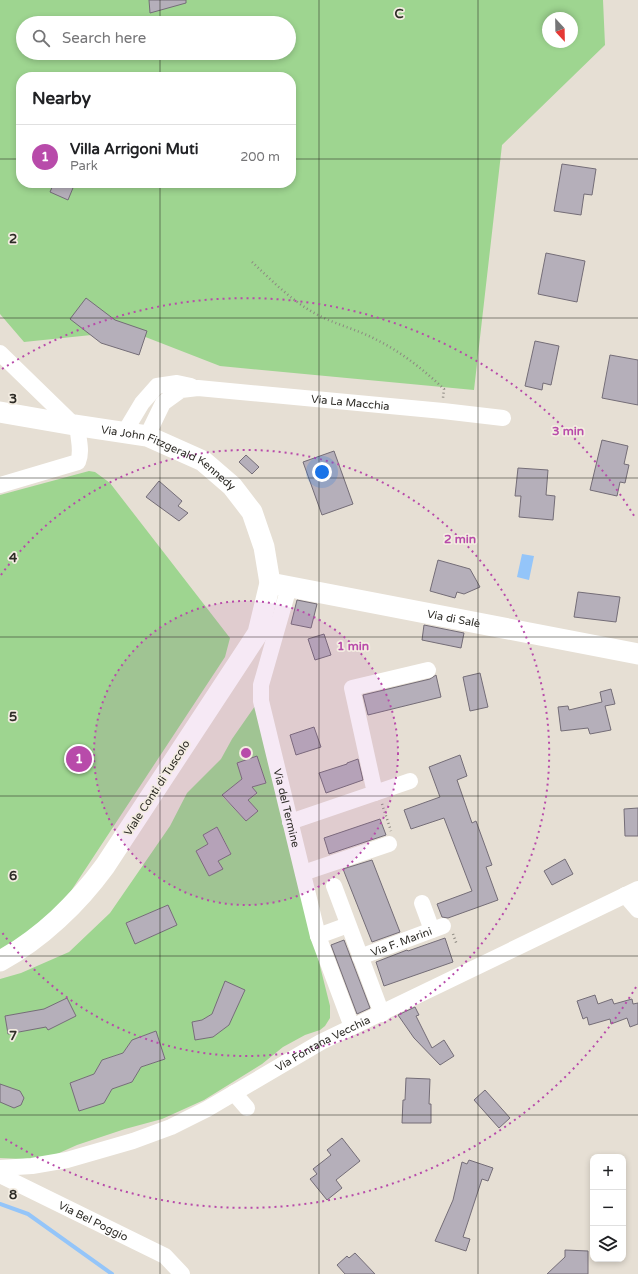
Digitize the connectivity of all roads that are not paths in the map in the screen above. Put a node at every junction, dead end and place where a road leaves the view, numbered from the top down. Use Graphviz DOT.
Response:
graph roads {
  1 [pos="0,353"];
  2 [pos="198,388"];
  3 [pos="0,412"];
  4 [pos="503,418"];
  5 [pos="76,426"];
  6 [pos="124,433"];
  7 [pos="147,436"];
  8 [pos="0,485"];
  9 [pos="279,585"];
  10 [pos="638,654"];
  11 [pos="428,670"];
  12 [pos="410,781"];
  13 [pos="379,799"];
  14 [pos="290,822"];
  15 [pos="391,840"];
  16 [pos="302,873"];
  17 [pos="334,886"];
  18 [pos="632,892"];
  19 [pos="422,903"];
  20 [pos="638,910"];
  21 [pos="348,924"];
  22 [pos="318,936"];
  23 [pos="360,957"];
  24 [pos="0,961"];
  25 [pos="382,1014"];
  26 [pos="352,1027"];
  27 [pos="234,1093"];
  28 [pos="247,1108"];
  29 [pos="0,1168"];
  30 [pos="0,1175"];
  31 [pos="182,1274"];
  1 -- 5 [label="street"];
  2 -- 4 [label="street, Via La Macchia"];
  2 -- 6 [label="street, Via La Macchia"];
  2 -- 7 [label="street, Via La Macchia"];
  3 -- 5 [label="main road, Via John Fitzgerald Kennedy"];
  5 -- 6 [label="main road, Via John Fitzgerald Kennedy"];
  5 -- 8 [label="street"];
  6 -- 7 [label="main road, Via John Fitzgerald Kennedy"];
  7 -- 9 [label="main road, Via John Fitzgerald Kennedy"];
  9 -- 10 [label="main road, Via di Salè"];
  9 -- 14 [label="street, Via del Termine"];
  9 -- 24 [label="main road, Viale Conti di Tuscolo"];
  11 -- 13 [label="street"];
  12 -- 13 [label="street"];
  13 -- 14 [label="street"];
  14 -- 16 [label="street, Via del Termine"];
  15 -- 16 [label="street"];
  16 -- 22 [label="street, Via del Termine"];
  17 -- 21 [label="street"];
  18 -- 20 [label="street"];
  18 -- 25 [label="street, Via Fontana Vecchia"];
  19 -- 23 [label="street, Via F. Marini"];
  21 -- 22 [label="street"];
  21 -- 23 [label="street"];
  22 -- 26 [label="street, Via del Termine"];
  23 -- 25 [label="street"];
  25 -- 26 [label="street, Via Fontana Vecchia"];
  26 -- 27 [label="street, Via Fontana Vecchia"];
  27 -- 28 [label="street"];
  27 -- 29 [label="street, Via Fontana Vecchia"];
  30 -- 31 [label="street, Via Bel Poggio"];
}
